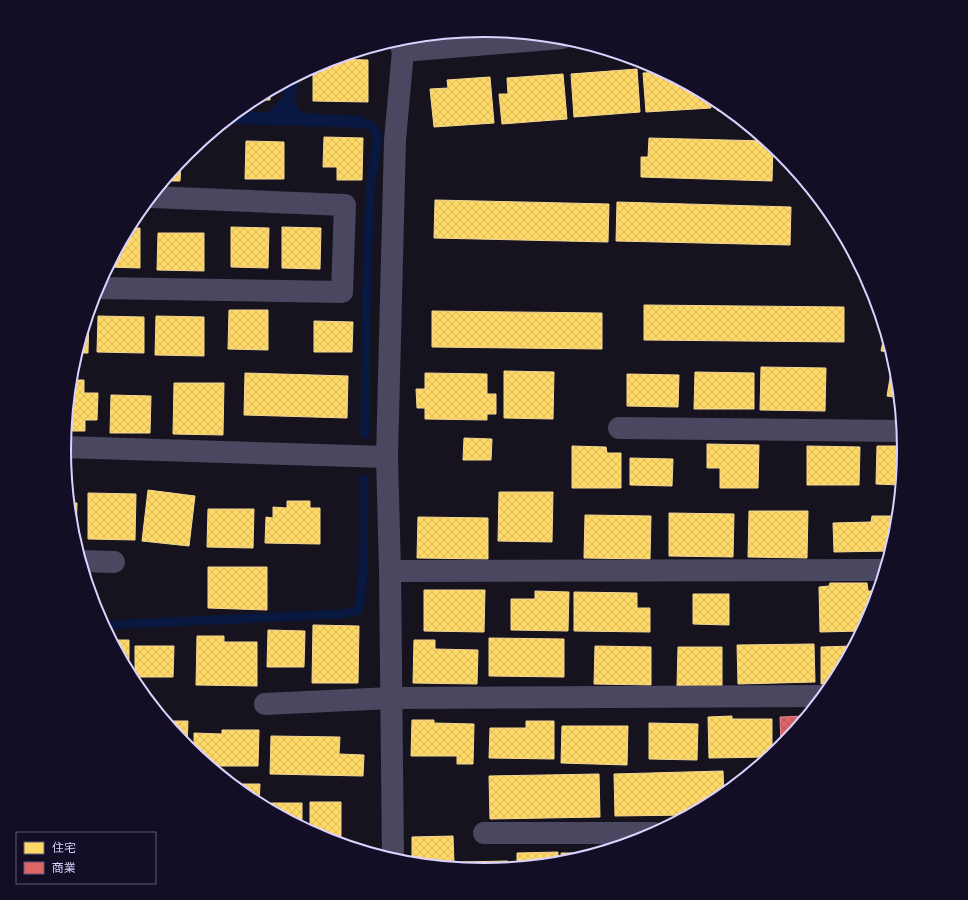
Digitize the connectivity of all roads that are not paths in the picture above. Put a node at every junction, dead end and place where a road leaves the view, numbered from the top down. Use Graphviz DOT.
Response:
graph roads {
  1 [pos="525,40"];
  2 [pos="400,45"];
  3 [pos="404,45"];
  4 [pos="157,197"];
  5 [pos="104,288"];
  6 [pos="619,428"];
  7 [pos="896,431"];
  8 [pos="71,447"];
  9 [pos="387,458"];
  10 [pos="86,561"];
  11 [pos="114,562"];
  12 [pos="879,570"];
  13 [pos="390,571"];
  14 [pos="815,696"];
  15 [pos="391,698"];
  16 [pos="265,704"];
  17 [pos="484,833"];
  18 [pos="639,833"];
  19 [pos="393,853"];
  1 -- 3 [label="street"];
  2 -- 9 [label="street"];
  4 -- 5 [label="street"];
  6 -- 7 [label="street"];
  8 -- 9 [label="street"];
  9 -- 13 [label="street"];
  10 -- 11 [label="street"];
  12 -- 13 [label="street"];
  13 -- 15 [label="street"];
  14 -- 15 [label="street"];
  15 -- 16 [label="street"];
  15 -- 19 [label="street"];
  17 -- 18 [label="street"];
}
